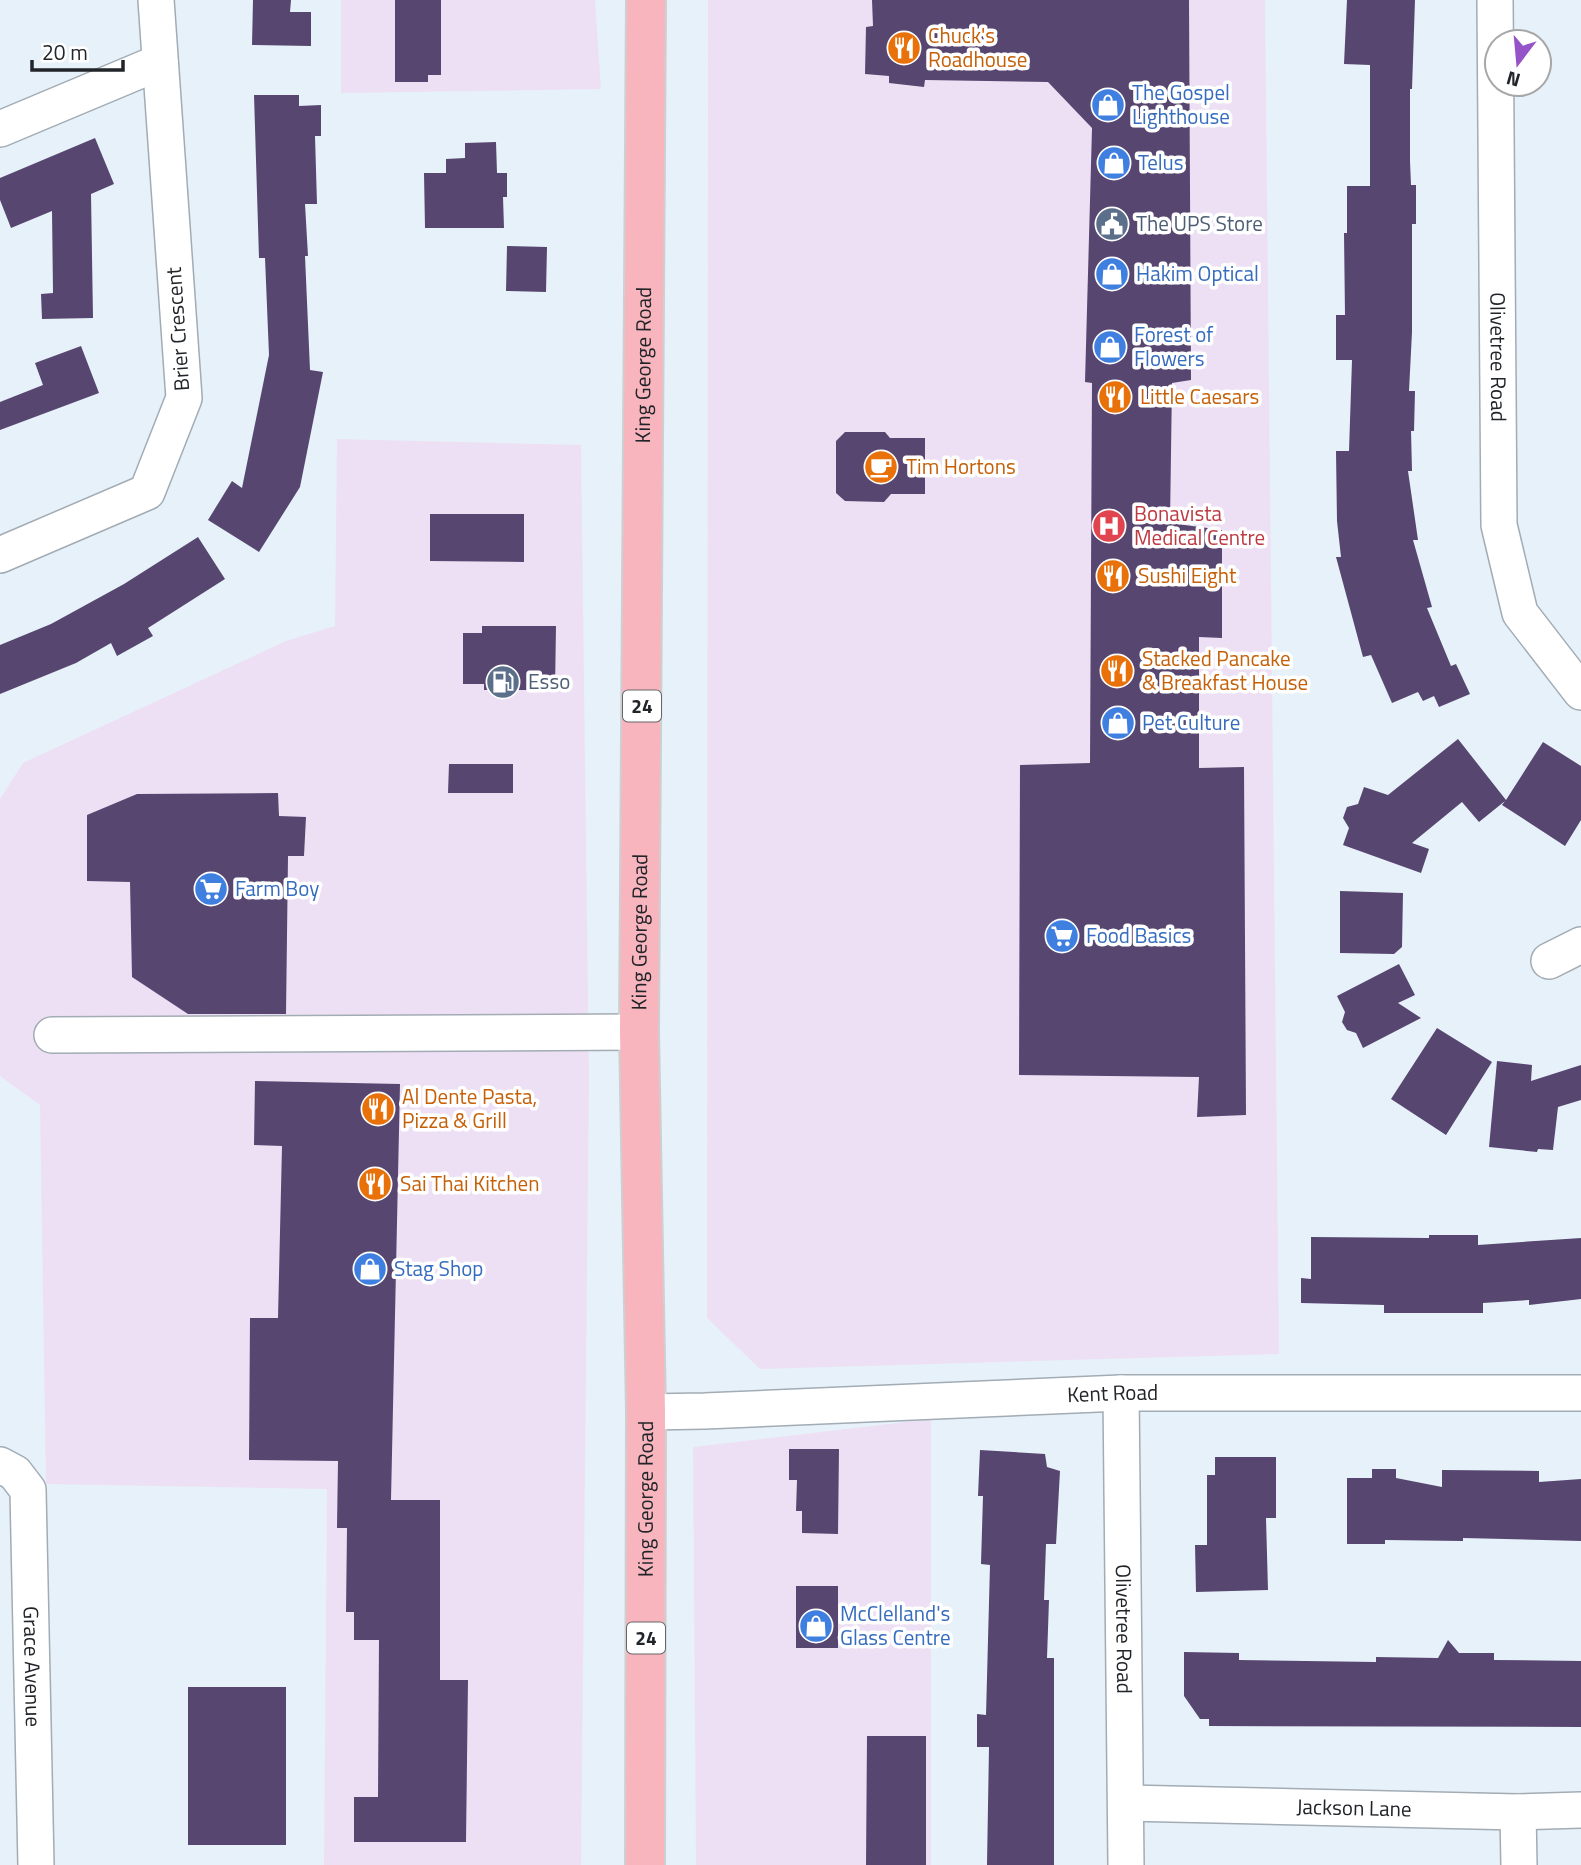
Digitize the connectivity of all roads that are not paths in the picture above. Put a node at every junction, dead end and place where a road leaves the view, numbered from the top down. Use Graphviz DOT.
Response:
graph roads {
  1 [pos="156,0"];
  2 [pos="646,0"];
  3 [pos="1495,0"];
  4 [pos="160,62"];
  5 [pos="0,129"];
  6 [pos="0,555"];
  7 [pos="1581,692"];
  8 [pos="1581,945"];
  9 [pos="1549,961"];
  10 [pos="639,1032"];
  11 [pos="52,1035"];
  12 [pos="1581,1392"];
  13 [pos="1121,1393"];
  14 [pos="646,1412"];
  15 [pos="7,1469"];
  16 [pos="1126,1803"];
  17 [pos="1581,1810"];
  18 [pos="1518,1812"];
  19 [pos="36,1865"];
  20 [pos="645,1865"];
  21 [pos="1126,1865"];
  22 [pos="1519,1865"];
  1 -- 4 [label="street, Brier Crescent"];
  2 -- 10 [label="main road, King George Road / 24"];
  3 -- 7 [label="street, Olivetree Road"];
  4 -- 5 [label="street"];
  4 -- 6 [label="street, Brier Crescent"];
  8 -- 9 [label="street"];
  10 -- 11 [label="street"];
  10 -- 14 [label="main road, King George Road / 24"];
  12 -- 13 [label="street, Kent Road"];
  13 -- 14 [label="street, Kent Road"];
  13 -- 16 [label="street, Olivetree Road"];
  14 -- 20 [label="main road, King George Road / 24"];
  15 -- 19 [label="street, Grace Avenue"];
  16 -- 18 [label="street, Jackson Lane"];
  16 -- 21 [label="street, Olivetree Road"];
  17 -- 18 [label="street, Jackson Lane"];
  18 -- 22 [label="street"];
}
